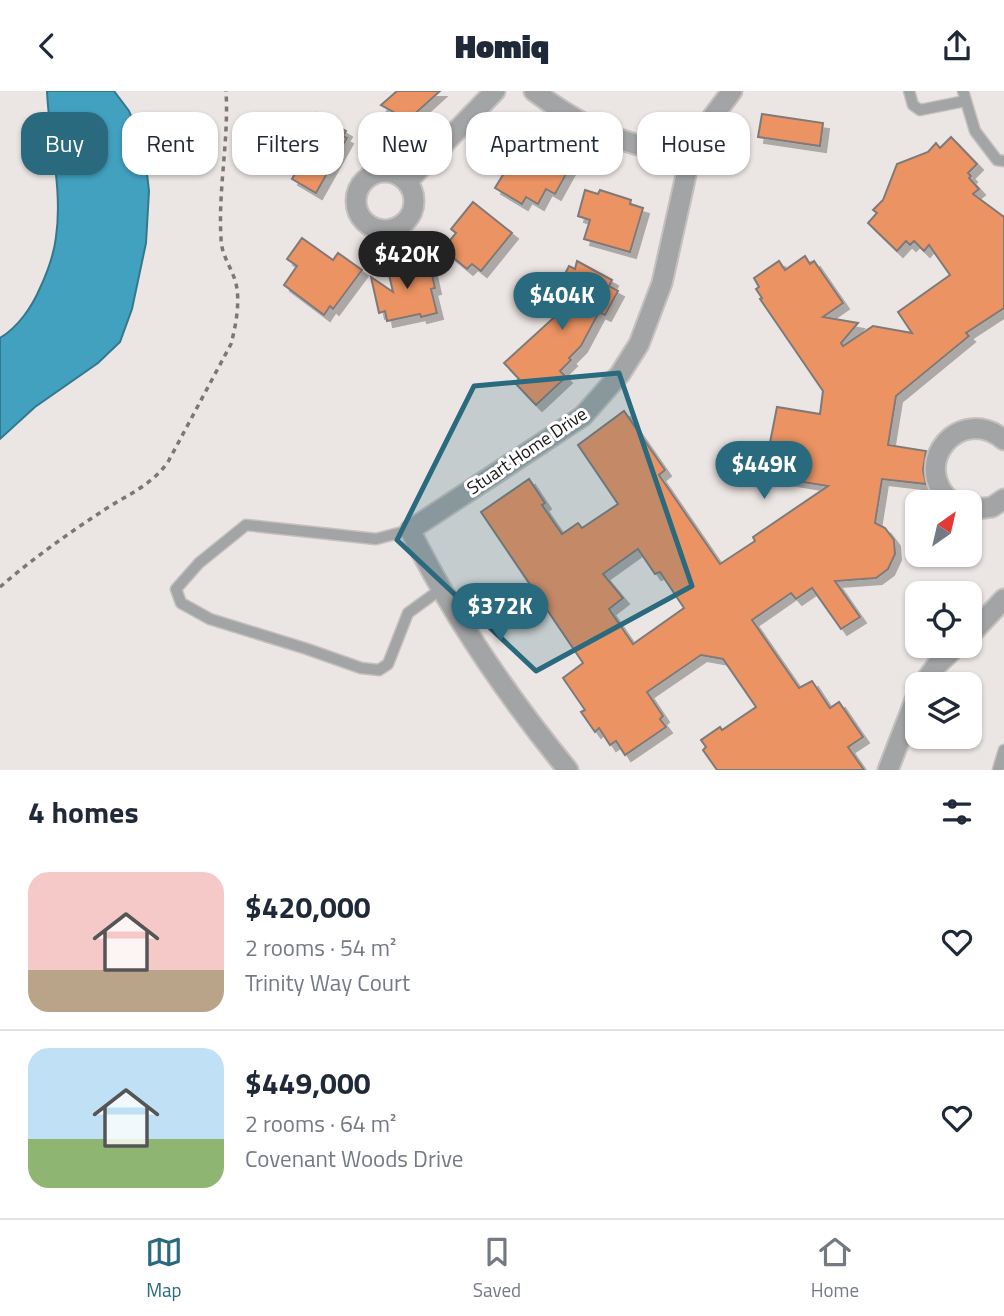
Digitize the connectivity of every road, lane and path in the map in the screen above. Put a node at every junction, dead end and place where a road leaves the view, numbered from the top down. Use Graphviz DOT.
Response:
graph roads {
  1 [pos="226,91"];
  2 [pos="495,91"];
  3 [pos="534,91"];
  4 [pos="732,91"];
  5 [pos="909,91"];
  6 [pos="964,96"];
  7 [pos="716,112"];
  8 [pos="637,146"];
  9 [pos="1004,161"];
  10 [pos="686,175"];
  11 [pos="407,181"];
  12 [pos="1004,440"];
  13 [pos="941,490"];
  14 [pos="1004,499"];
  15 [pos="982,509"];
  16 [pos="410,530"];
  17 [pos="0,587"];
  18 [pos="441,589"];
  19 [pos="1004,599"];
  20 [pos="982,622"];
  21 [pos="944,658"];
  22 [pos="932,672"];
  23 [pos="905,726"];
  24 [pos="1004,750"];
  25 [pos="568,770"];
  26 [pos="888,770"];
  27 [pos="999,770"];
  1 -- 17 [label="path"];
  2 -- 11 [label="street"];
  3 -- 8 [label="street"];
  4 -- 7 [label="street, Stuart Home Drive"];
  5 -- 6 [label="lane"];
  6 -- 9 [label="lane"];
  10 -- 16 [label="street, Stuart Home Drive"];
  12 -- 13 [label="street"];
  14 -- 15 [label="street"];
  16 -- 18 [label="street"];
  16 -- 18 [label="lane"];
  18 -- 25 [label="street"];
  19 -- 20 [label="street"];
  21 -- 22 [label="street"];
  23 -- 26 [label="street"];
  24 -- 27 [label="lane"];
}
